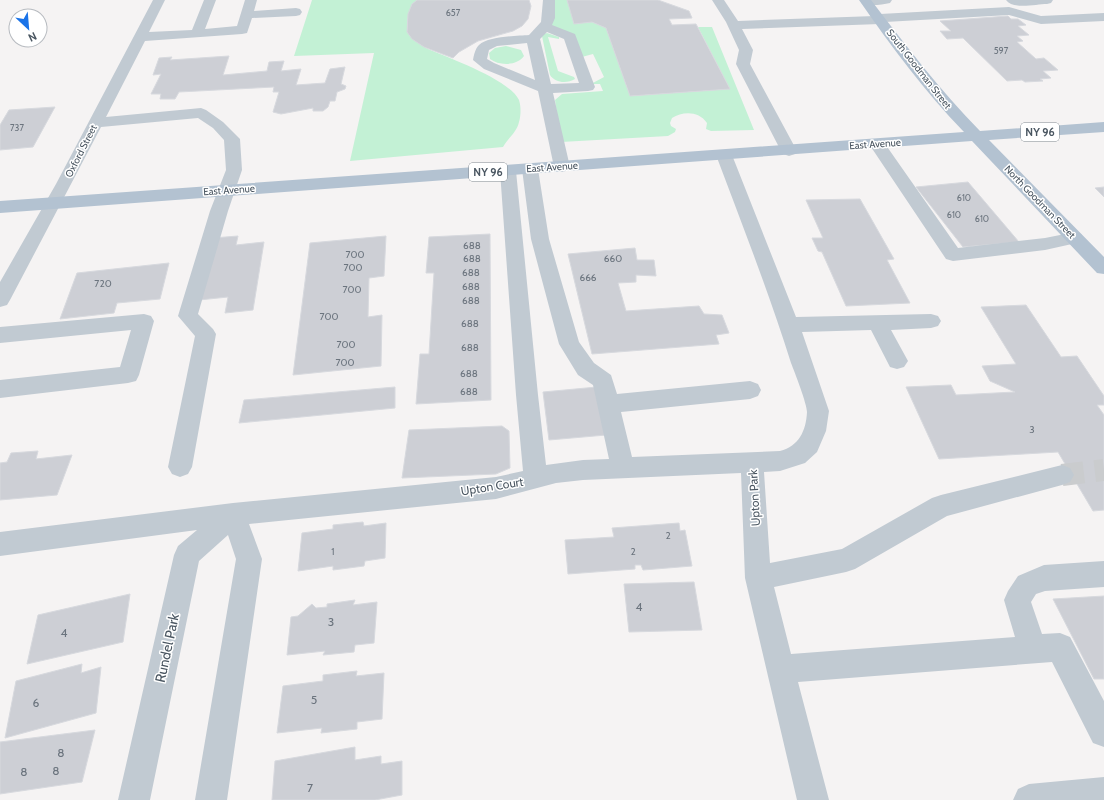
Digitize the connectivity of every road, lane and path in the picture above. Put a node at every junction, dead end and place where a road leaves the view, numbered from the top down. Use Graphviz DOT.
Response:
graph roads {
  1 [pos="159,0"];
  2 [pos="210,0"];
  3 [pos="251,0"];
  4 [pos="549,0"];
  5 [pos="718,0"];
  6 [pos="865,0"];
  7 [pos="886,0"];
  8 [pos="1012,0"];
  9 [pos="1047,0"];
  10 [pos="296,12"];
  11 [pos="246,15"];
  12 [pos="1104,17"];
  13 [pos="880,19"];
  14 [pos="734,26"];
  15 [pos="546,27"];
  16 [pos="197,33"];
  17 [pos="140,37"];
  18 [pos="533,38"];
  19 [pos="545,89"];
  20 [pos="95,123"];
  21 [pos="1104,127"];
  22 [pos="976,136"];
  23 [pos="877,144"];
  24 [pos="789,151"];
  25 [pos="724,155"];
  26 [pos="562,167"];
  27 [pos="530,169"];
  28 [pos="508,170"];
  29 [pos="226,190"];
  30 [pos="53,203"];
  31 [pos="0,207"];
  32 [pos="1075,238"];
  33 [pos="1104,268"];
  34 [pos="0,300"];
  35 [pos="931,321"];
  36 [pos="877,322"];
  37 [pos="789,325"];
  38 [pos="0,335"];
  39 [pos="897,361"];
  40 [pos="0,389"];
  41 [pos="750,390"];
  42 [pos="610,404"];
  43 [pos="752,463"];
  44 [pos="180,467"];
  45 [pos="623,469"];
  46 [pos="1062,475"];
  47 [pos="536,478"];
  48 [pos="233,514"];
  49 [pos="0,544"];
  50 [pos="1104,574"];
  51 [pos="758,578"];
  52 [pos="1033,649"];
  53 [pos="781,670"];
  54 [pos="1097,704"];
  55 [pos="1104,732"];
  56 [pos="1104,793"];
  57 [pos="134,800"];
  58 [pos="211,800"];
  59 [pos="813,800"];
  60 [pos="1030,800"];
  1 -- 17 [label="street, Oxford Street"];
  2 -- 16 [label="street"];
  3 -- 11 [label="street"];
  4 -- 15 [label="street"];
  5 -- 14 [label="street"];
  6 -- 7 [label="street"];
  6 -- 13 [label="main road, South Goodman Street"];
  8 -- 9 [label="street"];
  10 -- 11 [label="street"];
  11 -- 16 [label="street"];
  12 -- 13 [label="street"];
  13 -- 14 [label="street"];
  13 -- 22 [label="main road, South Goodman Street"];
  14 -- 24 [label="street"];
  15 -- 18 [label="street"];
  15 -- 19 [label="street"];
  16 -- 17 [label="street"];
  17 -- 20 [label="street, Oxford Street"];
  18 -- 19 [label="street"];
  18 -- 19 [label="street"];
  19 -- 26 [label="street"];
  20 -- 29 [label="street"];
  20 -- 30 [label="street, Oxford Street"];
  21 -- 22 [label="main road, East Avenue / NY 96"];
  22 -- 23 [label="main road, East Avenue / NY 96"];
  22 -- 32 [label="main road, North Goodman Street"];
  23 -- 24 [label="main road, East Avenue / NY 96"];
  23 -- 32 [label="street"];
  24 -- 25 [label="main road, East Avenue / NY 96"];
  25 -- 26 [label="main road, East Avenue / NY 96"];
  25 -- 37 [label="street, Upton Park"];
  26 -- 27 [label="main road, East Avenue / NY 96"];
  27 -- 28 [label="main road, East Avenue / NY 96"];
  27 -- 42 [label="street"];
  28 -- 29 [label="main road, East Avenue / NY 96"];
  28 -- 47 [label="street"];
  29 -- 30 [label="main road, East Avenue / NY 96"];
  29 -- 44 [label="street"];
  30 -- 31 [label="main road, East Avenue / NY 96"];
  30 -- 34 [label="street, Oxford Street"];
  32 -- 33 [label="main road, North Goodman Street"];
  35 -- 36 [label="street"];
  36 -- 37 [label="street"];
  36 -- 39 [label="street"];
  37 -- 43 [label="street, Upton Park"];
  38 -- 40 [label="street"];
  41 -- 42 [label="street"];
  42 -- 45 [label="street"];
  43 -- 45 [label="street, Upton Court"];
  43 -- 51 [label="street, Upton Park"];
  45 -- 47 [label="street, Upton Court"];
  46 -- 51 [label="street"];
  47 -- 48 [label="street, Upton Court"];
  48 -- 49 [label="street"];
  48 -- 57 [label="street, Rundel Park"];
  48 -- 58 [label="street"];
  50 -- 52 [label="street"];
  51 -- 53 [label="street, Upton Park"];
  52 -- 53 [label="street"];
  52 -- 54 [label="street"];
  53 -- 59 [label="street, Upton Park"];
  54 -- 55 [label="street"];
  56 -- 60 [label="street"];
}
